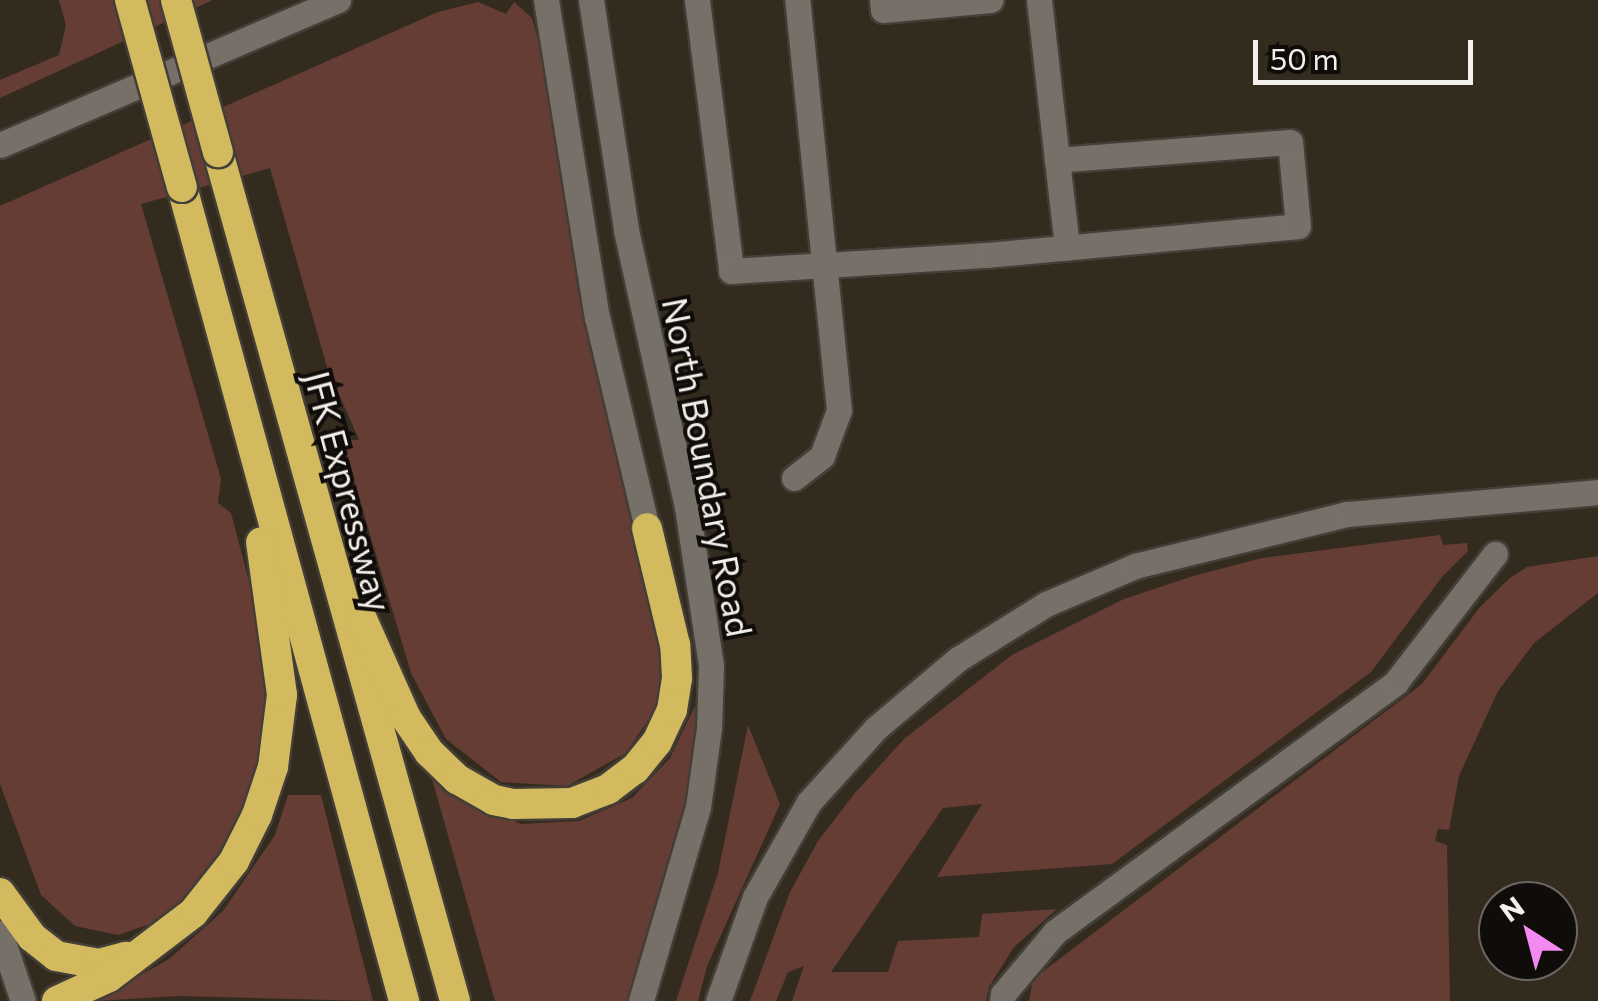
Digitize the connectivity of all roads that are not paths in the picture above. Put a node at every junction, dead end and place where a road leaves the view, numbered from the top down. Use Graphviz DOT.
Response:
graph roads {
  1 [pos="130,0"];
  2 [pos="176,0"];
  3 [pos="197,0"];
  4 [pos="338,0"];
  5 [pos="546,0"];
  6 [pos="591,0"];
  7 [pos="697,0"];
  8 [pos="797,0"];
  9 [pos="882,0"];
  10 [pos="990,0"];
  11 [pos="1039,0"];
  12 [pos="0,145"];
  13 [pos="1058,160"];
  14 [pos="221,164"];
  15 [pos="1067,248"];
  16 [pos="824,266"];
  17 [pos="234,386"];
  18 [pos="794,478"];
  19 [pos="1598,492"];
  20 [pos="313,501"];
  21 [pos="647,528"];
  22 [pos="1494,554"];
  23 [pos="0,893"];
  24 [pos="0,933"];
  25 [pos="157,945"];
  26 [pos="24,1001"];
  27 [pos="57,1001"];
  28 [pos="404,1001"];
  29 [pos="455,1001"];
  30 [pos="642,1001"];
  31 [pos="718,1001"];
  32 [pos="1002,1001"];
  1 -- 17 [label="highway, bridge"];
  2 -- 14 [label="highway, JFK Expressway, bridge"];
  3 -- 14 [label="highway, bridge"];
  4 -- 12 [label="street"];
  5 -- 21 [label="street, North Boundary Road"];
  6 -- 30 [label="street, North Boundary Road"];
  7 -- 16 [label="street"];
  8 -- 16 [label="street"];
  9 -- 10 [label="street"];
  11 -- 13 [label="street"];
  13 -- 15 [label="street"];
  13 -- 15 [label="street"];
  14 -- 20 [label="highway, JFK Expressway"];
  15 -- 16 [label="street"];
  16 -- 18 [label="street"];
  17 -- 25 [label="highway"];
  17 -- 28 [label="highway"];
  19 -- 31 [label="street"];
  20 -- 21 [label="highway"];
  20 -- 29 [label="highway, JFK Expressway"];
  22 -- 32 [label="street"];
  23 -- 25 [label="highway"];
  24 -- 26 [label="street"];
  25 -- 27 [label="highway"];
}
